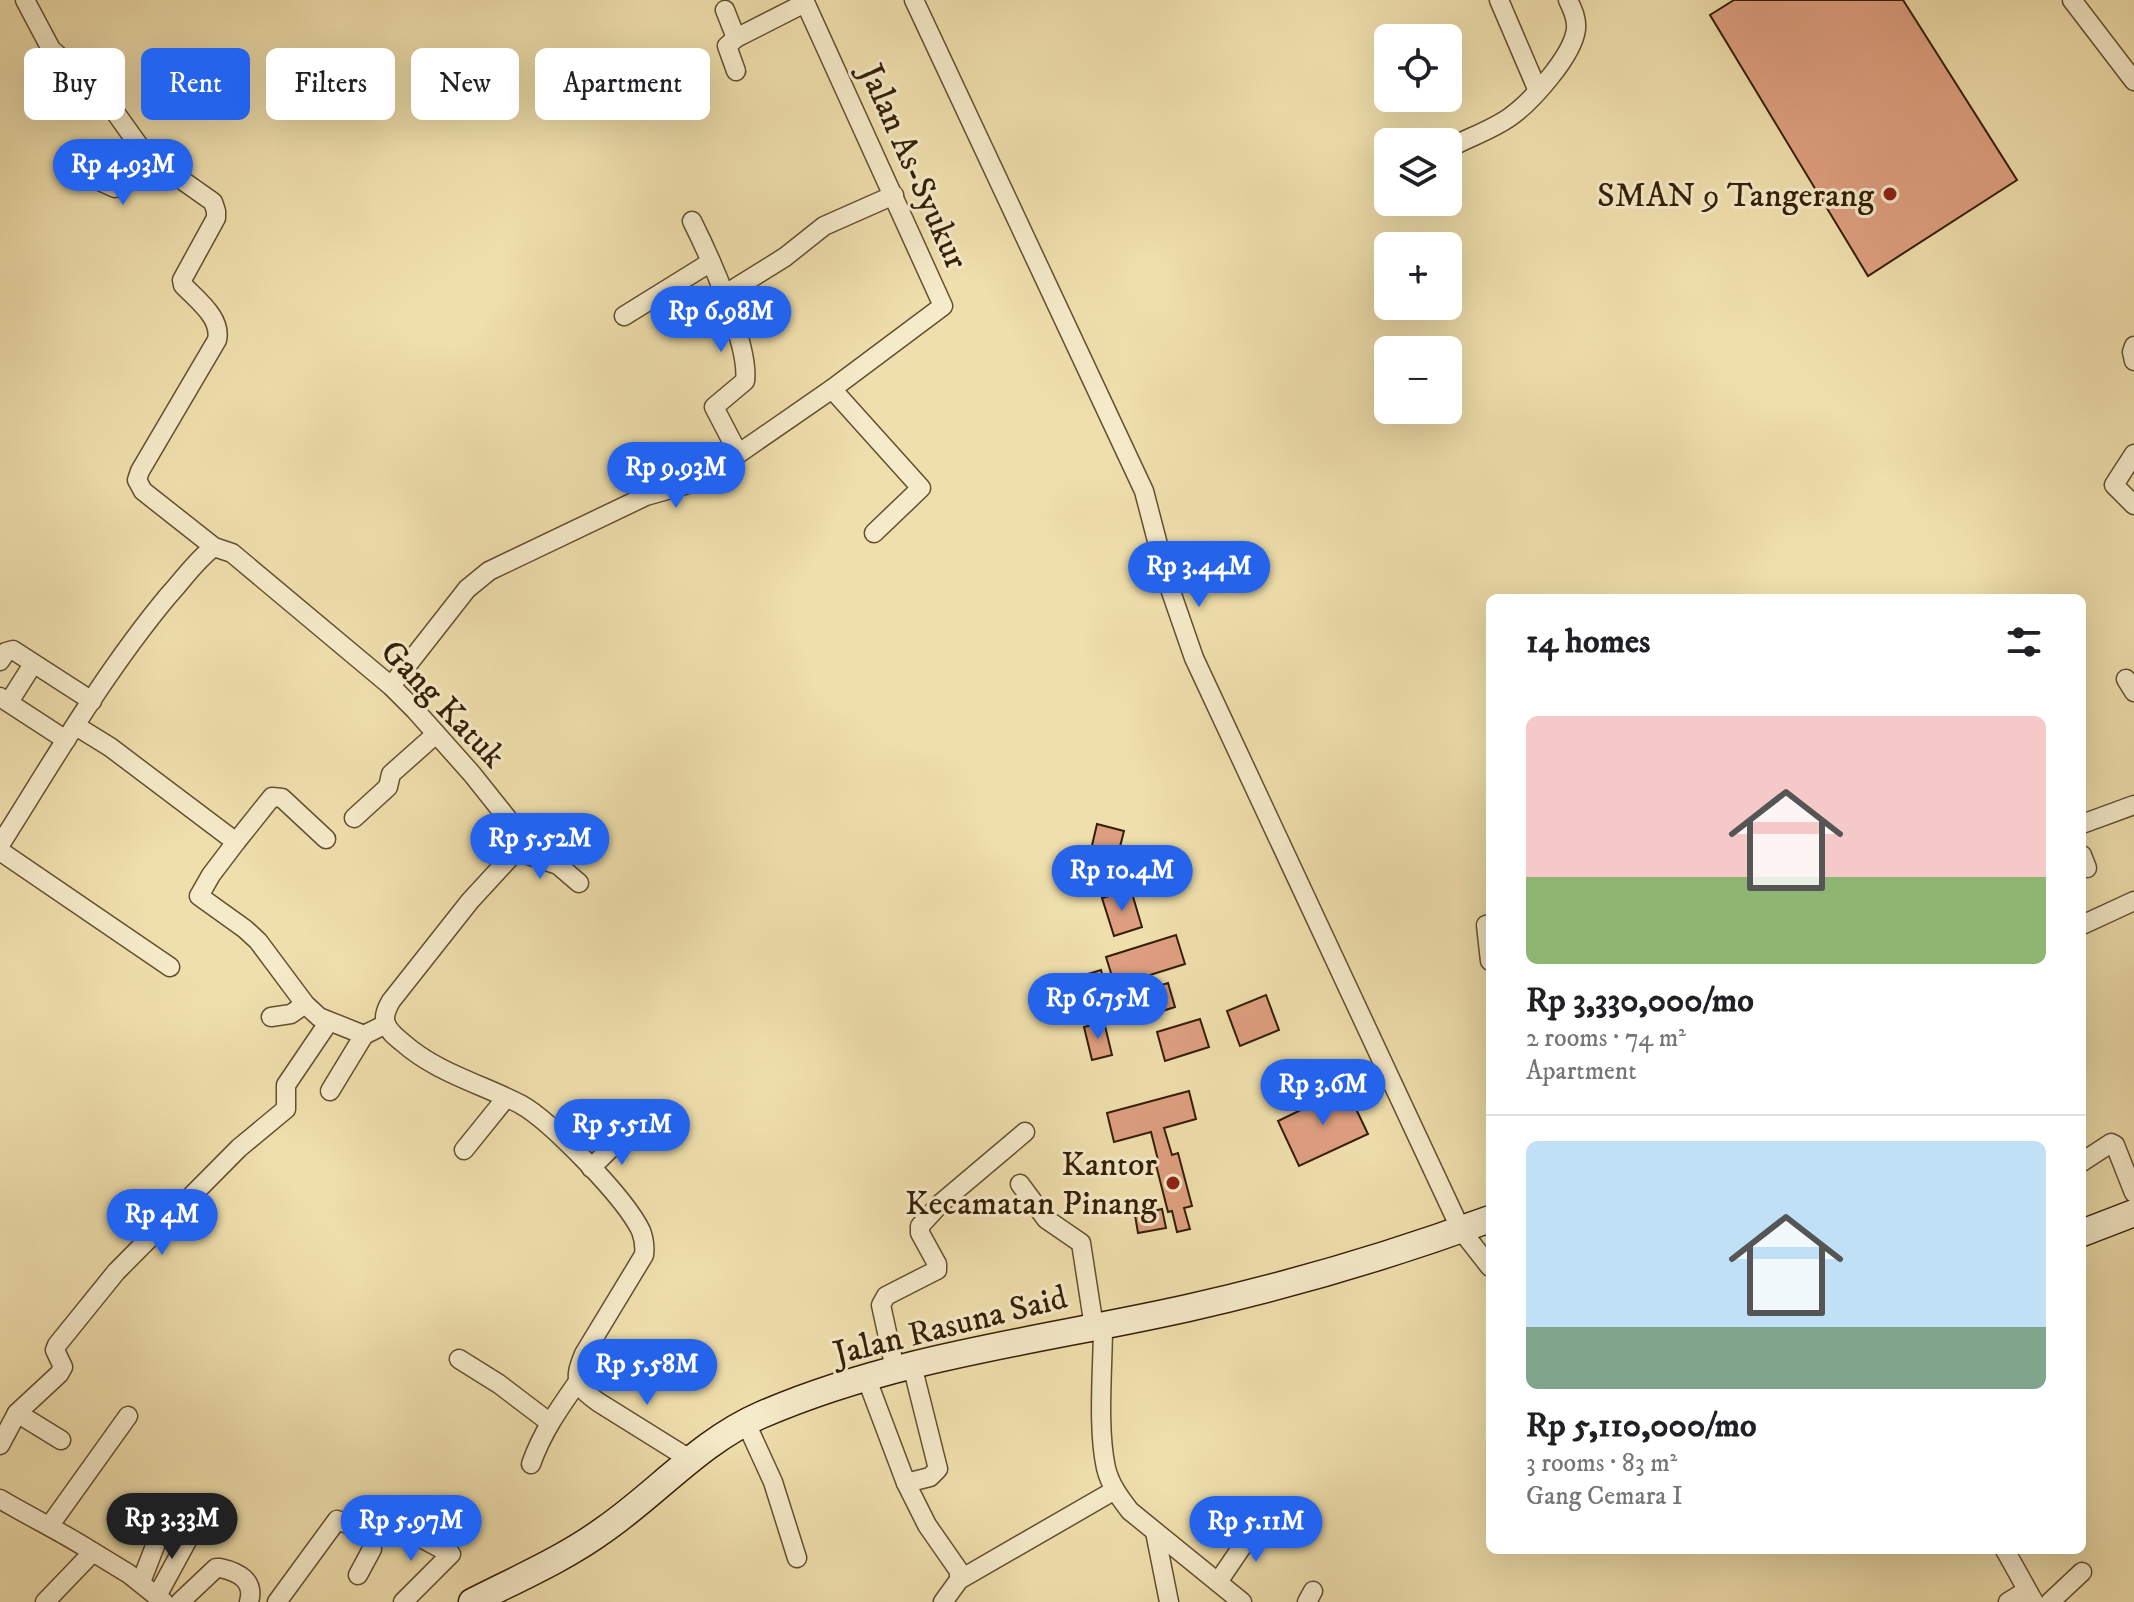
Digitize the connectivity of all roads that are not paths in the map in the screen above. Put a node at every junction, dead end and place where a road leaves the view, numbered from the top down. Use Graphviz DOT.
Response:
graph roads {
  1 [pos="25,0"];
  2 [pos="914,0"];
  3 [pos="1499,0"];
  4 [pos="1568,0"];
  5 [pos="2072,0"];
  6 [pos="805,2"];
  7 [pos="725,10"];
  8 [pos="736,38"];
  9 [pos="736,71"];
  10 [pos="2134,81"];
  11 [pos="1538,91"];
  12 [pos="1462,141"];
  13 [pos="145,154"];
  14 [pos="77,171"];
  15 [pos="894,195"];
  16 [pos="692,221"];
  17 [pos="711,262"];
  18 [pos="724,295"];
  19 [pos="624,316"];
  20 [pos="2134,346"];
  21 [pos="2134,361"];
  22 [pos="832,389"];
  23 [pos="738,453"];
  24 [pos="2134,454"];
  25 [pos="2134,505"];
  26 [pos="874,533"];
  27 [pos="214,547"];
  28 [pos="0,661"];
  29 [pos="33,664"];
  30 [pos="391,686"];
  31 [pos="4,700"];
  32 [pos="92,701"];
  33 [pos="71,733"];
  34 [pos="436,734"];
  35 [pos="2134,805"];
  36 [pos="354,818"];
  37 [pos="2086,823"];
  38 [pos="326,839"];
  39 [pos="236,842"];
  40 [pos="0,848"];
  41 [pos="516,851"];
  42 [pos="579,883"];
  43 [pos="2134,901"];
  44 [pos="2086,923"];
  45 [pos="170,967"];
  46 [pos="305,1004"];
  47 [pos="271,1017"];
  48 [pos="328,1023"];
  49 [pos="386,1024"];
  50 [pos="364,1035"];
  51 [pos="330,1091"];
  52 [pos="506,1098"];
  53 [pos="1025,1132"];
  54 [pos="623,1136"];
  55 [pos="464,1150"];
  56 [pos="2086,1159"];
  57 [pos="591,1168"];
  58 [pos="1020,1184"];
  59 [pos="2134,1193"];
  60 [pos="2130,1220"];
  61 [pos="1486,1221"];
  62 [pos="1461,1230"];
  63 [pos="2086,1232"];
  64 [pos="1486,1262"];
  65 [pos="1098,1326"];
  66 [pos="459,1359"];
  67 [pos="903,1367"];
  68 [pos="866,1377"];
  69 [pos="577,1383"];
  70 [pos="17,1413"];
  71 [pos="128,1416"];
  72 [pos="549,1422"];
  73 [pos="746,1423"];
  74 [pos="61,1440"];
  75 [pos="0,1445"];
  76 [pos="691,1460"];
  77 [pos="531,1464"];
  78 [pos="906,1483"];
  79 [pos="1115,1490"];
  80 [pos="0,1499"];
  81 [pos="206,1506"];
  82 [pos="1258,1523"];
  83 [pos="50,1525"];
  84 [pos="358,1528"];
  85 [pos="156,1532"];
  86 [pos="1155,1532"];
  87 [pos="93,1552"];
  88 [pos="2007,1554"];
  89 [pos="797,1558"];
  90 [pos="2082,1572"];
  91 [pos="358,1575"];
  92 [pos="959,1580"];
  93 [pos="141,1582"];
  94 [pos="1218,1582"];
  95 [pos="2030,1597"];
  96 [pos="160,1599"];
  97 [pos="45,1602"];
  98 [pos="180,1602"];
  99 [pos="249,1602"];
  100 [pos="277,1602"];
  101 [pos="403,1602"];
  102 [pos="472,1602"];
  103 [pos="943,1602"];
  104 [pos="1169,1602"];
  105 [pos="1242,1602"];
  106 [pos="2008,1602"];
  107 [pos="2050,1602"];
  1 -- 13 [label="street"];
  2 -- 62 [label="street"];
  3 -- 11 [label="street"];
  4 -- 11 [label="street"];
  5 -- 10 [label="street"];
  6 -- 8 [label="street"];
  6 -- 15 [label="street, Jalan As-Syukur"];
  7 -- 8 [label="street"];
  8 -- 9 [label="street"];
  11 -- 12 [label="street"];
  13 -- 14 [label="street"];
  13 -- 27 [label="street, Gang Katuk"];
  15 -- 18 [label="street"];
  15 -- 22 [label="street, Jalan As-Syukur"];
  16 -- 17 [label="street"];
  17 -- 18 [label="street"];
  17 -- 19 [label="street"];
  18 -- 23 [label="street"];
  20 -- 21 [label="street"];
  22 -- 23 [label="street, Jalan As-Syukur"];
  22 -- 26 [label="street"];
  23 -- 30 [label="street, Jalan As-Syukur"];
  24 -- 25 [label="street"];
  27 -- 30 [label="street, Gang Katuk"];
  27 -- 32 [label="street"];
  28 -- 29 [label="street"];
  29 -- 31 [label="street"];
  29 -- 32 [label="street"];
  30 -- 34 [label="street, Gang Katuk"];
  31 -- 33 [label="street"];
  32 -- 33 [label="street"];
  33 -- 39 [label="street"];
  33 -- 40 [label="street"];
  34 -- 36 [label="street"];
  34 -- 41 [label="street, Gang Katuk"];
  35 -- 37 [label="street"];
  38 -- 39 [label="street"];
  39 -- 46 [label="street"];
  40 -- 45 [label="street"];
  41 -- 42 [label="street"];
  41 -- 49 [label="street"];
  43 -- 44 [label="street"];
  46 -- 47 [label="street"];
  46 -- 48 [label="street"];
  48 -- 50 [label="street"];
  48 -- 70 [label="street"];
  49 -- 50 [label="street"];
  49 -- 52 [label="street"];
  50 -- 51 [label="street"];
  52 -- 55 [label="street"];
  52 -- 57 [label="street"];
  53 -- 67 [label="street"];
  54 -- 57 [label="street"];
  56 -- 59 [label="street"];
  57 -- 69 [label="street"];
  58 -- 65 [label="street"];
  60 -- 63 [label="main road"];
  61 -- 62 [label="main road, Jalan Rasuna Said"];
  62 -- 64 [label="street"];
  62 -- 65 [label="main road, Jalan Rasuna Said"];
  65 -- 67 [label="main road, Jalan Rasuna Said"];
  65 -- 79 [label="street"];
  66 -- 72 [label="street"];
  67 -- 68 [label="main road, Jalan Rasuna Said"];
  67 -- 78 [label="street"];
  68 -- 73 [label="main road, Jalan Rasuna Said"];
  68 -- 78 [label="street"];
  69 -- 72 [label="street"];
  69 -- 76 [label="street"];
  70 -- 74 [label="street"];
  70 -- 75 [label="street"];
  71 -- 83 [label="street"];
  72 -- 77 [label="street"];
  73 -- 76 [label="main road, Jalan Rasuna Said"];
  73 -- 89 [label="street"];
  76 -- 102 [label="main road, Jalan Rasuna Said"];
  78 -- 92 [label="street"];
  79 -- 86 [label="street"];
  79 -- 92 [label="street"];
  80 -- 83 [label="street"];
  81 -- 96 [label="street"];
  82 -- 94 [label="street"];
  83 -- 87 [label="street"];
  84 -- 91 [label="street"];
  84 -- 100 [label="street"];
  84 -- 101 [label="street"];
  85 -- 93 [label="street"];
  86 -- 94 [label="street"];
  86 -- 104 [label="street"];
  87 -- 93 [label="street"];
  87 -- 97 [label="street"];
  88 -- 95 [label="street"];
  90 -- 107 [label="street"];
  92 -- 103 [label="street"];
  93 -- 96 [label="street"];
  94 -- 105 [label="street"];
  95 -- 106 [label="street"];
  98 -- 99 [label="street"];
}
